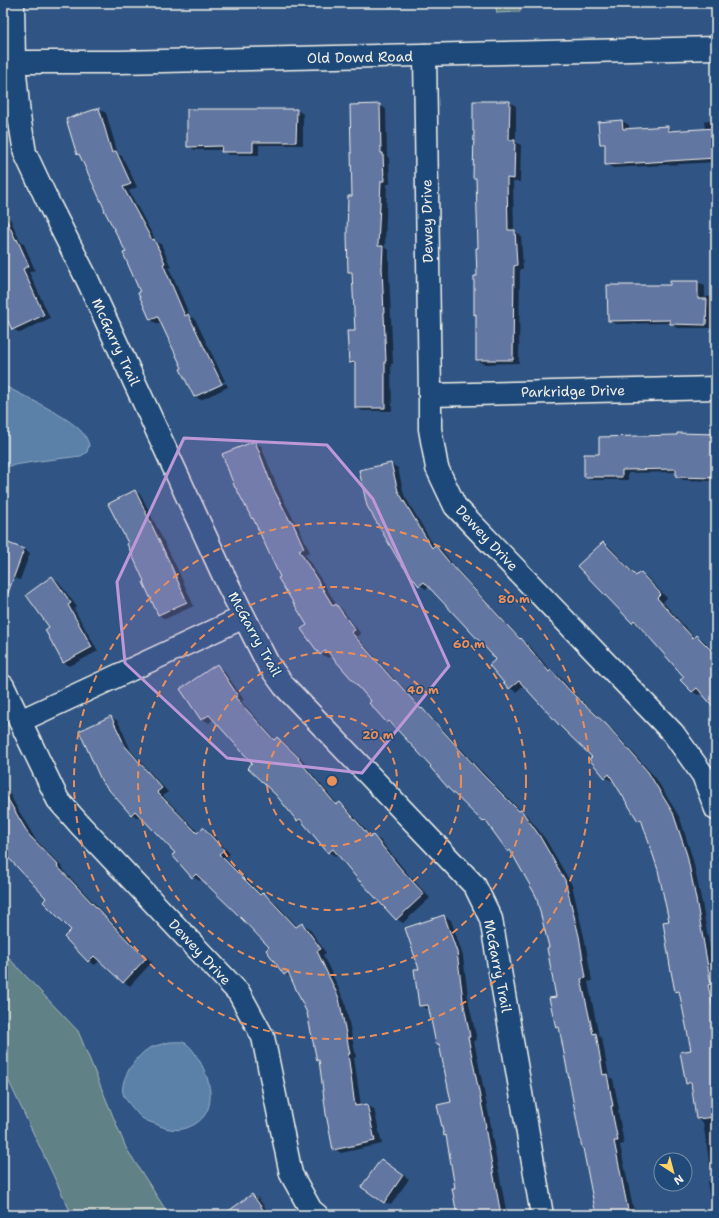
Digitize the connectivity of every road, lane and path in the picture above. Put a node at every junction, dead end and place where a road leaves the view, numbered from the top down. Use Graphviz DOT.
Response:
graph roads {
  1 [pos="13,3"];
  2 [pos="716,48"];
  3 [pos="424,55"];
  4 [pos="9,62"];
  5 [pos="716,388"];
  6 [pos="430,395"];
  7 [pos="244,617"];
  8 [pos="3,686"];
  9 [pos="20,721"];
  10 [pos="710,772"];
  11 [pos="716,809"];
  12 [pos="317,1215"];
  13 [pos="542,1215"];
  1 -- 4 [label="street, McGarry Trail"];
  2 -- 3 [label="street, Old Dowd Road"];
  3 -- 4 [label="street, Old Dowd Road"];
  3 -- 6 [label="street, Dewey Drive"];
  4 -- 7 [label="street, McGarry Trail"];
  5 -- 6 [label="street, Parkridge Drive"];
  6 -- 10 [label="street, Dewey Drive"];
  7 -- 9 [label="street"];
  7 -- 13 [label="street, McGarry Trail"];
  8 -- 9 [label="street, Dewey Drive"];
  9 -- 12 [label="street, Dewey Drive"];
  10 -- 11 [label="street, Dewey Drive"];
}
